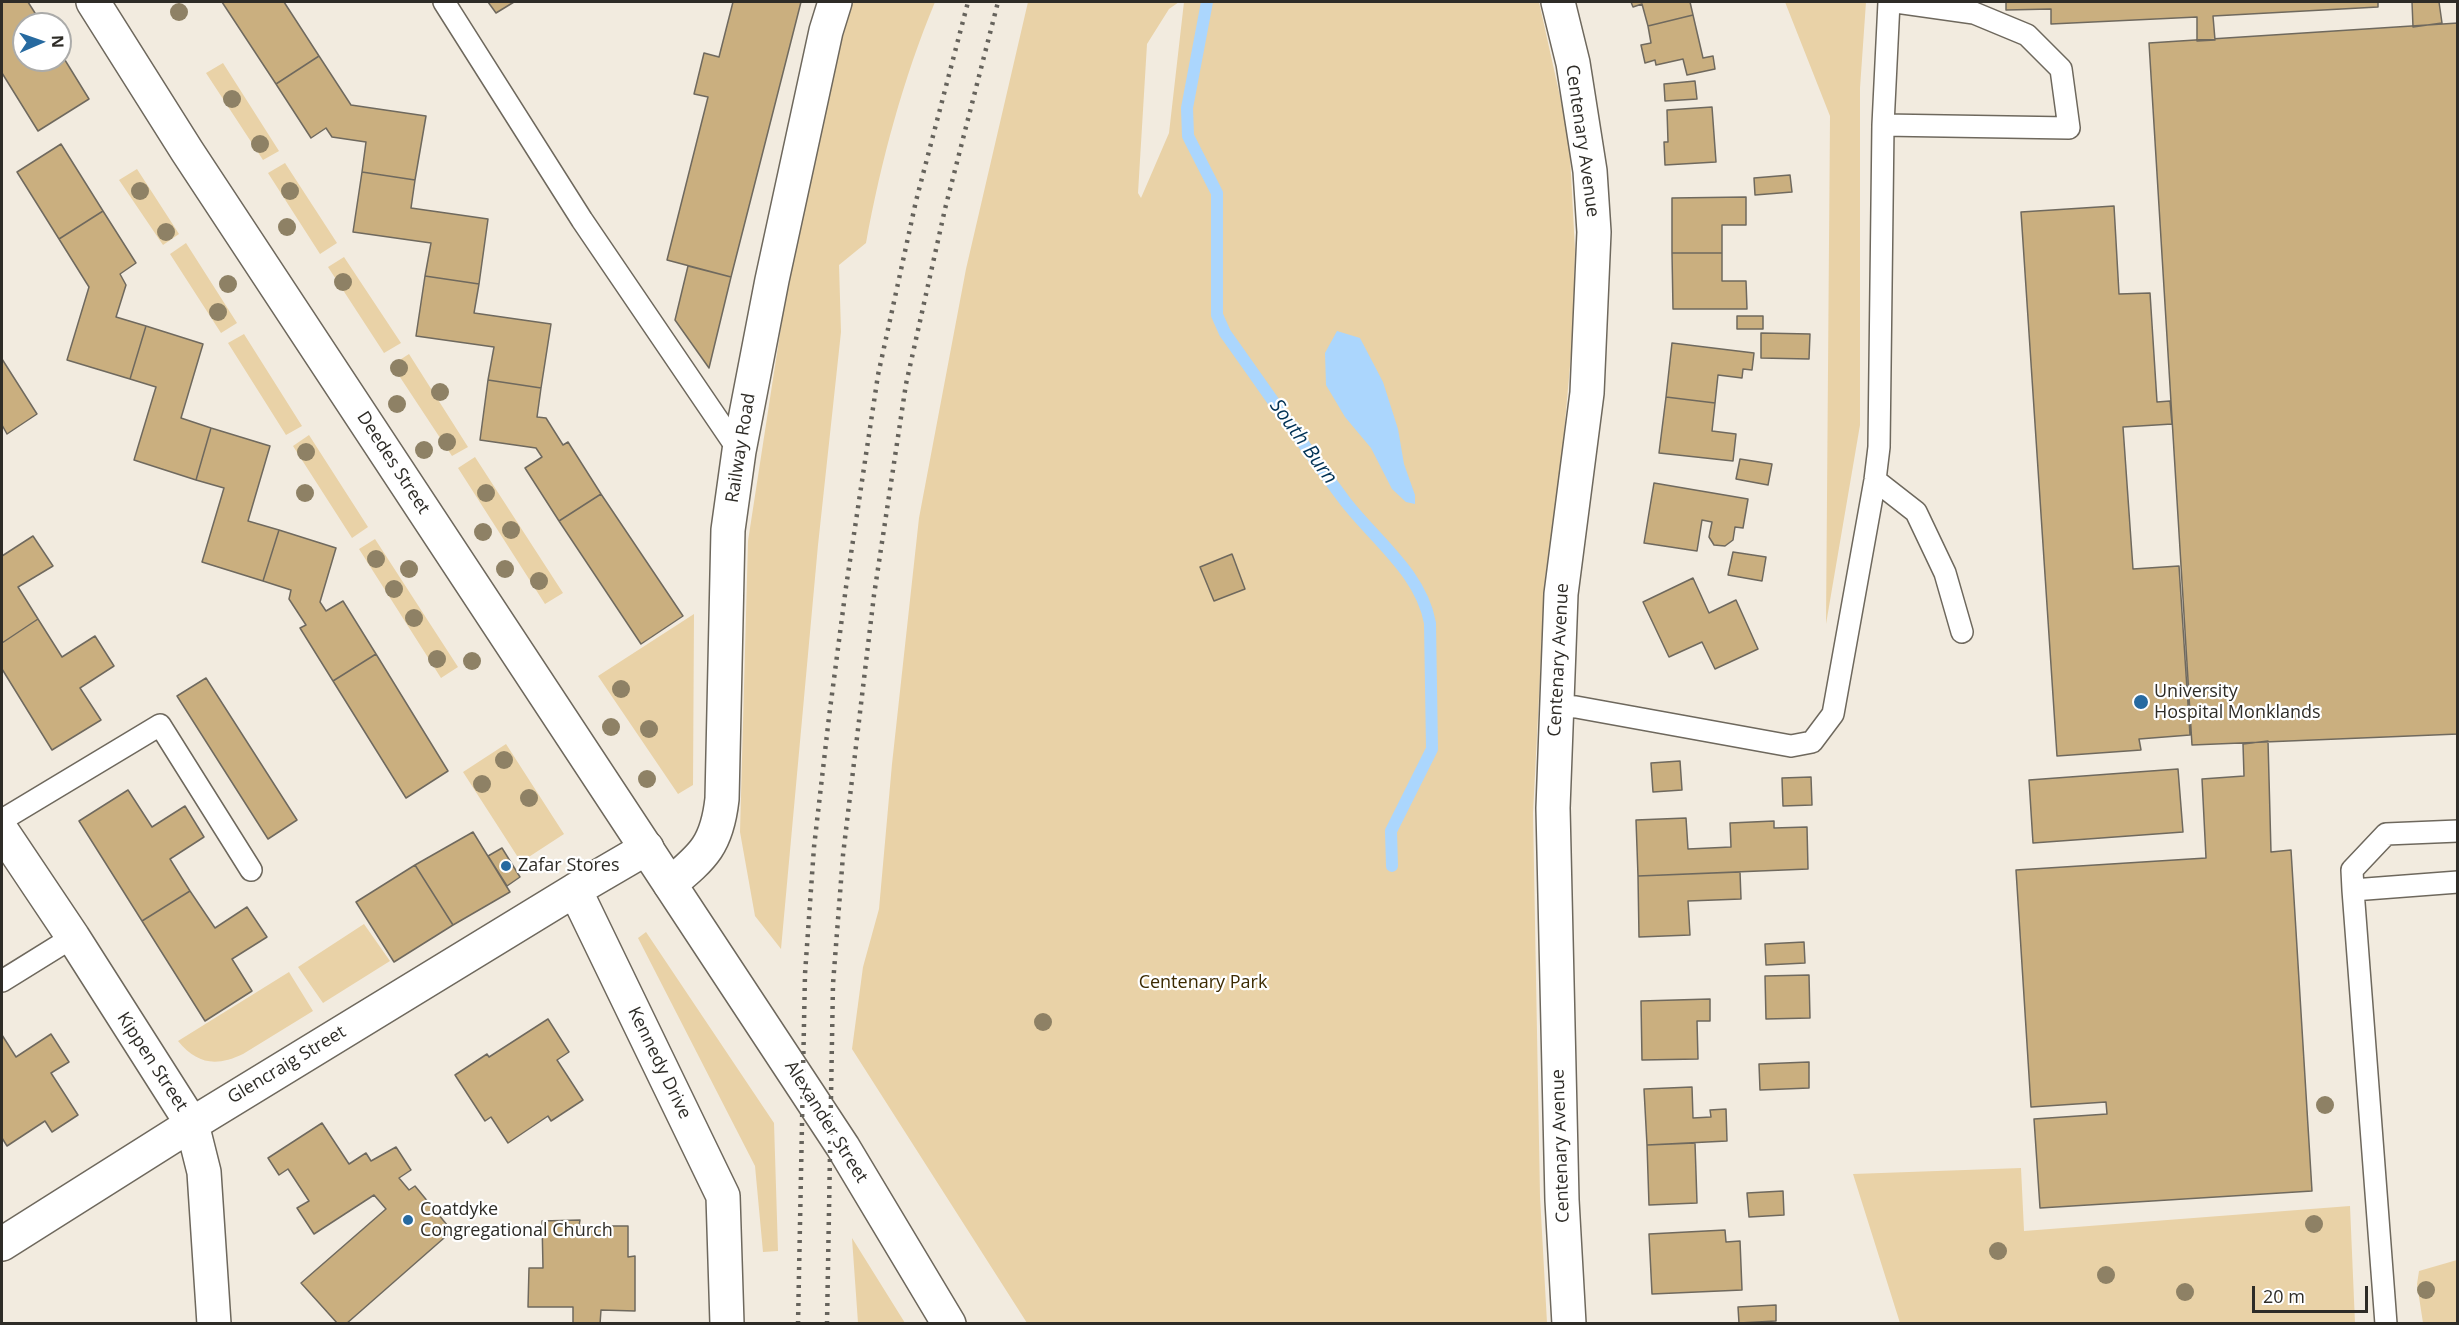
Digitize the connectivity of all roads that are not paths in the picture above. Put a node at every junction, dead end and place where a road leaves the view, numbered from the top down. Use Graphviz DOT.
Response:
graph roads {
  1 [pos="93,2"];
  2 [pos="444,2"];
  3 [pos="835,2"];
  4 [pos="1558,2"];
  5 [pos="1888,2"];
  6 [pos="1896,2"];
  7 [pos="1883,125"];
  8 [pos="739,451"];
  9 [pos="1875,480"];
  10 [pos="1962,632"];
  11 [pos="1556,706"];
  12 [pos="2,820"];
  13 [pos="2,831"];
  14 [pos="2457,831"];
  15 [pos="647,848"];
  16 [pos="251,870"];
  17 [pos="2457,882"];
  18 [pos="670,884"];
  19 [pos="575,890"];
  20 [pos="2353,890"];
  21 [pos="697,923"];
  22 [pos="73,937"];
  23 [pos="2,981"];
  24 [pos="192,1124"];
  25 [pos="2,1244"];
  26 [pos="214,1323"];
  27 [pos="727,1323"];
  28 [pos="950,1323"];
  29 [pos="1569,1323"];
  30 [pos="2386,1323"];
  1 -- 15 [label="street, Deedes Street"];
  2 -- 8 [label="lane"];
  3 -- 8 [label="street, Railway Road"];
  4 -- 11 [label="street, Centenary Avenue"];
  5 -- 7 [label="lane"];
  6 -- 7 [label="lane"];
  7 -- 9 [label="lane"];
  8 -- 18 [label="street, Railway Road"];
  9 -- 10 [label="lane"];
  9 -- 11 [label="lane"];
  11 -- 29 [label="street, Centenary Avenue"];
  12 -- 16 [label="lane"];
  13 -- 22 [label="street, Kippen Street"];
  14 -- 20 [label="lane"];
  15 -- 18 [label="street, Deedes Street"];
  15 -- 19 [label="street"];
  17 -- 20 [label="lane"];
  18 -- 21 [label="street, Deedes Street"];
  19 -- 24 [label="street, Glencraig Street"];
  19 -- 27 [label="street, Kennedy Drive"];
  20 -- 30 [label="lane"];
  21 -- 28 [label="street, Alexander Street"];
  22 -- 23 [label="lane"];
  22 -- 24 [label="street, Kippen Street"];
  24 -- 25 [label="street, Glencraig Street"];
  24 -- 26 [label="street, Kippen Street"];
}
